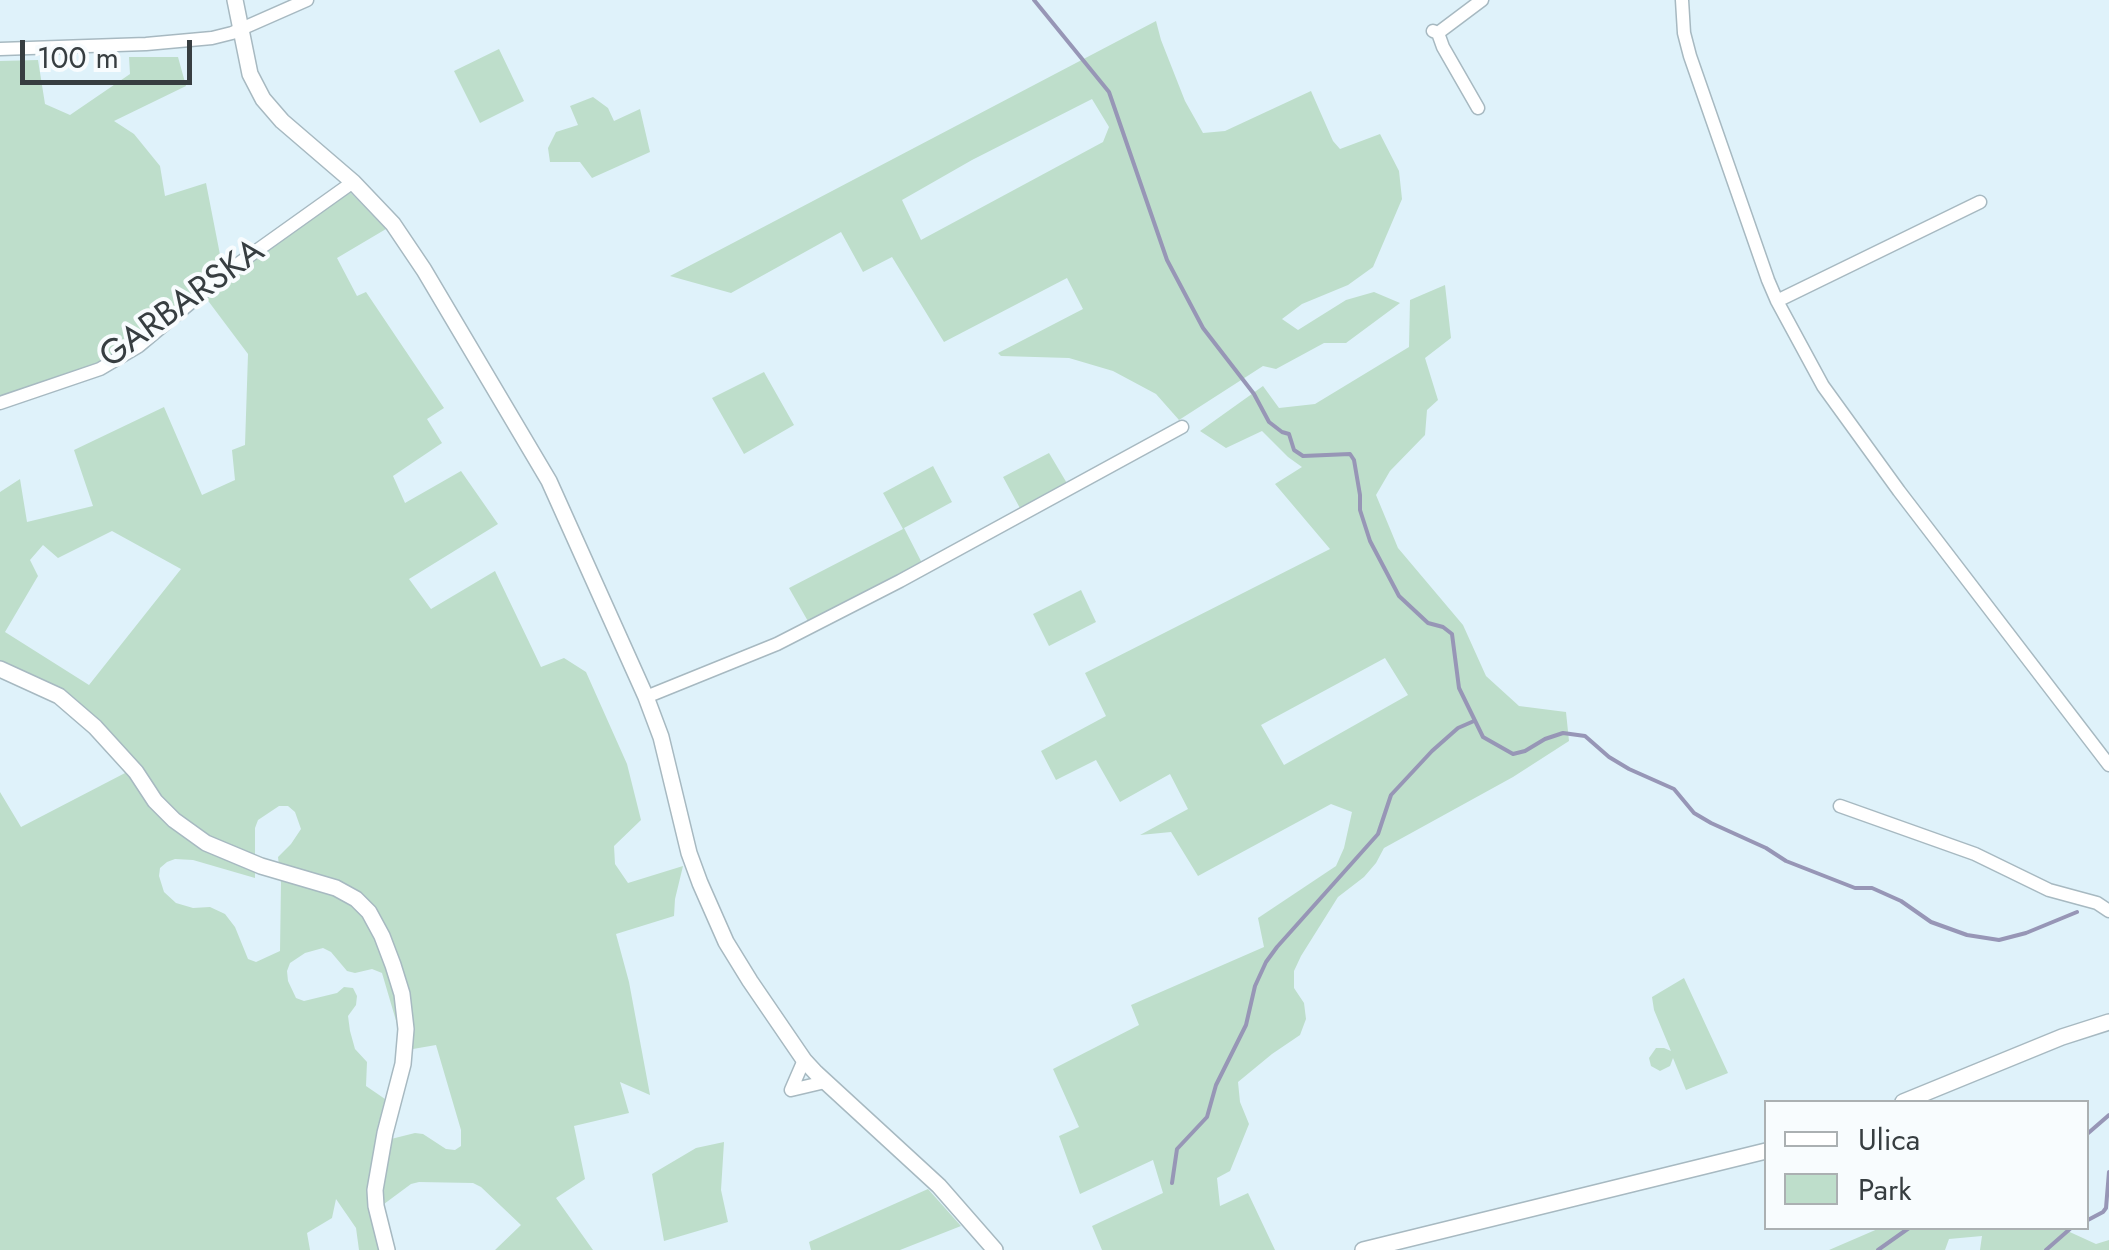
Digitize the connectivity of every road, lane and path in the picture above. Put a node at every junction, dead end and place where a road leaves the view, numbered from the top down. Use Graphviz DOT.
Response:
graph roads {
  1 [pos="235,0"];
  2 [pos="307,0"];
  3 [pos="1482,0"];
  4 [pos="1682,0"];
  5 [pos="240,30"];
  6 [pos="0,49"];
  7 [pos="1478,108"];
  8 [pos="353,182"];
  9 [pos="1980,202"];
  10 [pos="1777,300"];
  11 [pos="0,403"];
  12 [pos="1182,427"];
  13 [pos="0,669"];
  14 [pos="646,696"];
  15 [pos="2109,765"];
  16 [pos="1840,806"];
  17 [pos="2109,911"];
  18 [pos="2109,1022"];
  19 [pos="804,1060"];
  20 [pos="825,1082"];
  21 [pos="1908,1100"];
  22 [pos="1764,1151"];
  23 [pos="387,1250"];
  24 [pos="996,1250"];
  25 [pos="1363,1250"];
  1 -- 5 [label="street"];
  2 -- 5 [label="street"];
  3 -- 7 [label="street"];
  4 -- 10 [label="street"];
  5 -- 6 [label="street"];
  5 -- 8 [label="street"];
  8 -- 11 [label="street, GARBARSKA"];
  8 -- 14 [label="street"];
  9 -- 10 [label="street"];
  10 -- 15 [label="street"];
  12 -- 14 [label="street"];
  13 -- 23 [label="street"];
  14 -- 19 [label="street"];
  16 -- 17 [label="street"];
  18 -- 21 [label="street"];
  19 -- 20 [label="street"];
  19 -- 20 [label="street"];
  20 -- 24 [label="street"];
  22 -- 25 [label="street"];
}
